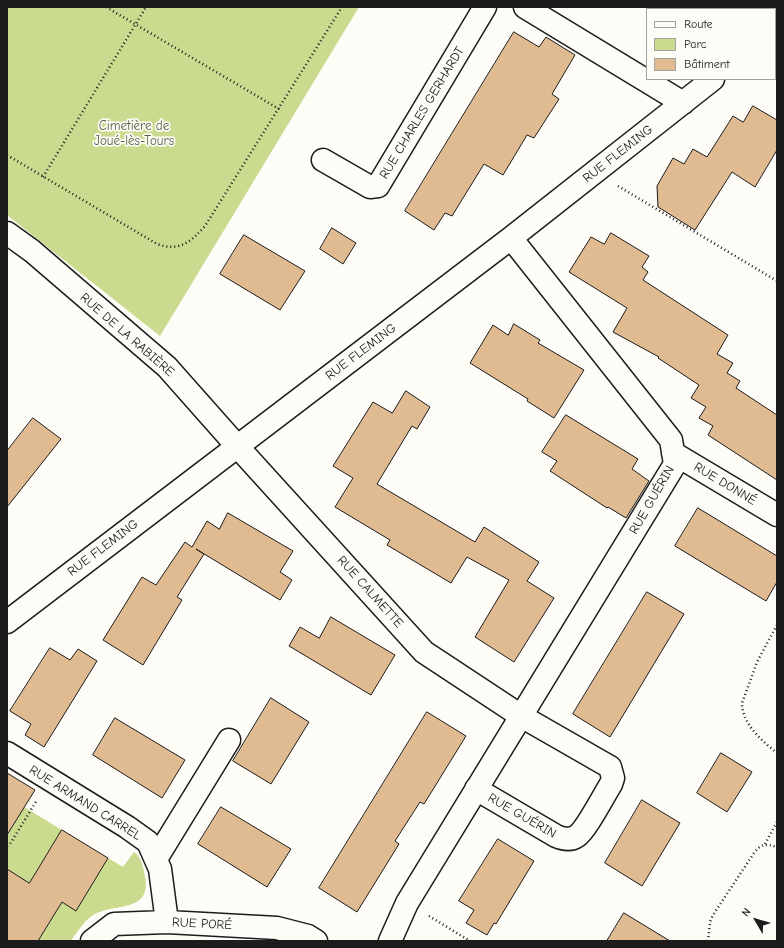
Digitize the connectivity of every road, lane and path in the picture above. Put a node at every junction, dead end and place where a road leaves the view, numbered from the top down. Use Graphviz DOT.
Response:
graph roads {
  1 [pos="106,7"];
  2 [pos="146,7"];
  3 [pos="342,7"];
  4 [pos="485,7"];
  5 [pos="525,7"];
  6 [pos="136,25"];
  7 [pos="712,80"];
  8 [pos="683,103"];
  9 [pos="279,109"];
  10 [pos="7,155"];
  11 [pos="323,160"];
  12 [pos="596,172"];
  13 [pos="43,177"];
  14 [pos="7,233"];
  15 [pos="511,238"];
  16 [pos="777,282"];
  17 [pos="237,446"];
  18 [pos="673,453"];
  19 [pos="777,515"];
  20 [pos="7,622"];
  21 [pos="777,625"];
  22 [pos="521,716"];
  23 [pos="229,740"];
  24 [pos="7,753"];
  25 [pos="777,753"];
  26 [pos="50,780"];
  27 [pos="476,789"];
  28 [pos="777,822"];
  29 [pos="764,844"];
  30 [pos="7,846"];
  31 [pos="777,847"];
  32 [pos="156,859"];
  33 [pos="406,903"];
  34 [pos="167,922"];
  35 [pos="92,941"];
  36 [pos="316,941"];
  37 [pos="390,941"];
  38 [pos="470,941"];
  39 [pos="708,941"];
  1 -- 6 [label="path"];
  2 -- 6 [label="path"];
  3 -- 9 [label="path"];
  4 -- 11 [label="street, RUE CHARLES GERHARDT"];
  5 -- 8 [label="street"];
  6 -- 9 [label="path"];
  6 -- 13 [label="path"];
  7 -- 8 [label="street, RUE FLEMING"];
  8 -- 12 [label="street, RUE FLEMING"];
  9 -- 13 [label="path"];
  10 -- 13 [label="path"];
  12 -- 15 [label="street, RUE FLEMING"];
  12 -- 16 [label="path"];
  14 -- 17 [label="street, RUE DE LA RABIÈRE"];
  15 -- 17 [label="street, RUE FLEMING"];
  15 -- 18 [label="street, RUE GUÉRIN"];
  17 -- 20 [label="street, RUE FLEMING"];
  17 -- 22 [label="street, RUE CALMETTE"];
  18 -- 19 [label="street, RUE DONNÉ"];
  18 -- 22 [label="street, RUE GUÉRIN"];
  21 -- 25 [label="path"];
  22 -- 27 [label="street, RUE GUÉRIN"];
  22 -- 27 [label="street, RUE GUÉRIN"];
  23 -- 32 [label="street"];
  24 -- 26 [label="street, RUE ARMAND CARREL"];
  26 -- 30 [label="path"];
  26 -- 32 [label="street, RUE ARMAND CARREL"];
  27 -- 33 [label="street, RUE GUÉRIN"];
  28 -- 29 [label="path"];
  29 -- 31 [label="path"];
  29 -- 39 [label="path"];
  32 -- 34 [label="street, RUE ARMAND CARREL"];
  33 -- 37 [label="street, RUE GUÉRIN"];
  33 -- 38 [label="path"];
  34 -- 35 [label="street, RUE PORÉ"];
  34 -- 36 [label="street, RUE PORÉ"];
}
